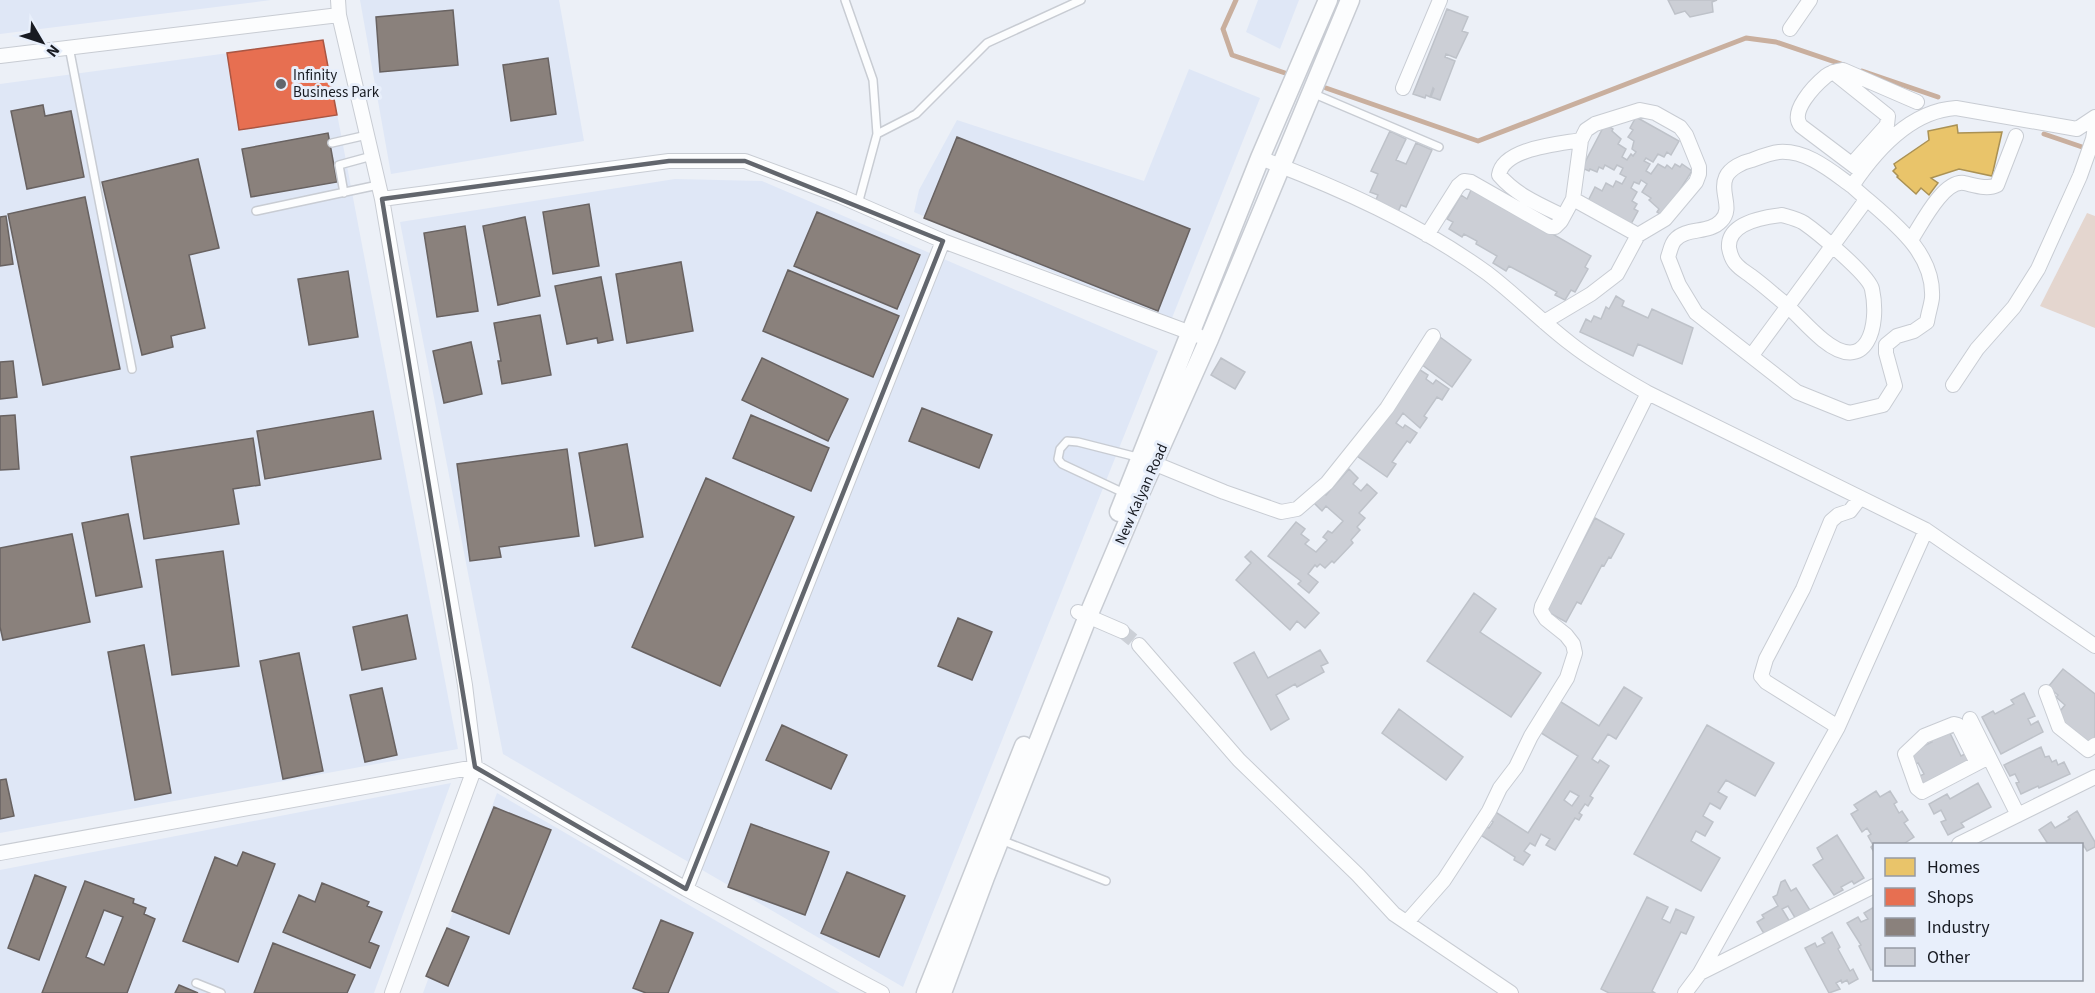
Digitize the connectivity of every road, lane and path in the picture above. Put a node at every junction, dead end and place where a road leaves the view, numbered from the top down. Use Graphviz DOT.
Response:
graph roads {
  1 [pos="338,0"];
  2 [pos="845,0"];
  3 [pos="1081,0"];
  4 [pos="1328,0"];
  5 [pos="1350,0"];
  6 [pos="1440,0"];
  7 [pos="1810,0"];
  8 [pos="339,15"];
  9 [pos="1791,29"];
  10 [pos="69,47"];
  11 [pos="0,56"];
  12 [pos="1833,72"];
  13 [pos="1403,88"];
  14 [pos="1312,93"];
  15 [pos="1917,102"];
  16 [pos="2095,117"];
  17 [pos="2094,133"];
  18 [pos="877,134"];
  19 [pos="367,135"];
  20 [pos="2016,136"];
  21 [pos="1581,140"];
  22 [pos="332,143"];
  23 [pos="1439,147"];
  24 [pos="372,156"];
  25 [pos="1260,158"];
  26 [pos="1282,166"];
  27 [pos="1857,168"];
  28 [pos="1852,186"];
  29 [pos="380,192"];
  30 [pos="344,193"];
  31 [pos="1574,199"];
  32 [pos="1866,200"];
  33 [pos="858,204"];
  34 [pos="256,210"];
  35 [pos="1563,216"];
  36 [pos="1723,220"];
  37 [pos="1735,230"];
  38 [pos="1427,235"];
  39 [pos="1638,235"];
  40 [pos="1911,240"];
  41 [pos="943,241"];
  42 [pos="1831,246"];
  43 [pos="1788,306"];
  44 [pos="1544,322"];
  45 [pos="1190,334"];
  46 [pos="1872,335"];
  47 [pos="1433,336"];
  48 [pos="1209,339"];
  49 [pos="1886,345"];
  50 [pos="1752,355"];
  51 [pos="132,369"];
  52 [pos="1953,385"];
  53 [pos="1648,393"];
  54 [pos="1148,461"];
  55 [pos="1126,494"];
  56 [pos="1860,498"];
  57 [pos="1926,530"];
  58 [pos="1083,614"];
  59 [pos="1122,631"];
  60 [pos="1139,645"];
  61 [pos="2095,646"];
  62 [pos="2046,692"];
  63 [pos="1970,719"];
  64 [pos="1838,727"];
  65 [pos="2095,745"];
  66 [pos="1983,760"];
  67 [pos="475,767"];
  68 [pos="2095,777"];
  69 [pos="2018,815"];
  70 [pos="994,838"];
  71 [pos="1961,843"];
  72 [pos="0,853"];
  73 [pos="979,875"];
  74 [pos="1106,881"];
  75 [pos="1873,887"];
  76 [pos="686,889"];
  77 [pos="1407,922"];
  78 [pos="1700,973"];
  79 [pos="195,983"];
  80 [pos="221,993"];
  81 [pos="392,993"];
  82 [pos="882,993"];
  83 [pos="926,993"];
  84 [pos="942,993"];
  85 [pos="1511,993"];
  86 [pos="1685,993"];
  1 -- 8 [label="street"];
  2 -- 18 [label="lane"];
  3 -- 18 [label="lane"];
  4 -- 25 [label="street, New Kalyan Road"];
  5 -- 14 [label="street, New Kalyan Road"];
  6 -- 13 [label="street"];
  7 -- 9 [label="street"];
  8 -- 10 [label="street"];
  8 -- 19 [label="street"];
  10 -- 11 [label="street"];
  10 -- 51 [label="lane"];
  12 -- 15 [label="street"];
  12 -- 27 [label="street"];
  12 -- 27 [label="street"];
  14 -- 23 [label="lane"];
  14 -- 26 [label="street, New Kalyan Road"];
  16 -- 27 [label="street"];
  17 -- 52 [label="street"];
  18 -- 33 [label="lane"];
  19 -- 22 [label="lane"];
  19 -- 24 [label="street"];
  20 -- 40 [label="street"];
  21 -- 31 [label="street"];
  21 -- 35 [label="street"];
  21 -- 39 [label="street"];
  24 -- 29 [label="street"];
  24 -- 30 [label="lane"];
  25 -- 26 [label="street"];
  25 -- 45 [label="street, New Kalyan Road"];
  26 -- 38 [label="street"];
  26 -- 48 [label="street, New Kalyan Road"];
  27 -- 28 [label="street"];
  28 -- 32 [label="street"];
  28 -- 36 [label="street"];
  29 -- 30 [label="lane"];
  29 -- 33 [label="street"];
  29 -- 67 [label="street"];
  30 -- 34 [label="lane"];
  31 -- 35 [label="street"];
  31 -- 39 [label="street"];
  32 -- 40 [label="street"];
  32 -- 42 [label="street"];
  33 -- 41 [label="street"];
  35 -- 38 [label="street"];
  36 -- 37 [label="street"];
  36 -- 50 [label="street"];
  37 -- 42 [label="street"];
  37 -- 43 [label="street"];
  38 -- 44 [label="street"];
  39 -- 44 [label="street"];
  40 -- 49 [label="street"];
  41 -- 45 [label="street"];
  41 -- 76 [label="street"];
  42 -- 43 [label="street"];
  42 -- 46 [label="street"];
  43 -- 46 [label="street"];
  43 -- 50 [label="street"];
  44 -- 53 [label="street"];
  45 -- 48 [label="street"];
  45 -- 54 [label="street, New Kalyan Road"];
  46 -- 49 [label="street"];
  47 -- 54 [label="street"];
  48 -- 54 [label="street, New Kalyan Road"];
  49 -- 50 [label="street"];
  53 -- 56 [label="street"];
  53 -- 77 [label="street"];
  54 -- 55 [label="street, New Kalyan Road"];
  54 -- 55 [label="lane"];
  54 -- 58 [label="street, New Kalyan Road"];
  55 -- 58 [label="street, New Kalyan Road"];
  56 -- 57 [label="street"];
  56 -- 64 [label="street"];
  57 -- 61 [label="street"];
  57 -- 64 [label="street"];
  58 -- 59 [label="street"];
  58 -- 70 [label="street, New Kalyan Road"];
  60 -- 77 [label="street"];
  62 -- 65 [label="street"];
  63 -- 66 [label="street"];
  64 -- 78 [label="street"];
  66 -- 66 [label="street"];
  66 -- 69 [label="street"];
  67 -- 72 [label="street"];
  67 -- 76 [label="street"];
  67 -- 81 [label="street"];
  68 -- 69 [label="street"];
  69 -- 71 [label="street"];
  70 -- 73 [label="street, New Kalyan Road"];
  70 -- 74 [label="lane"];
  73 -- 83 [label="street"];
  73 -- 84 [label="street"];
  75 -- 78 [label="street"];
  76 -- 82 [label="street"];
  77 -- 85 [label="street"];
  78 -- 86 [label="street"];
  79 -- 80 [label="lane"];
}
